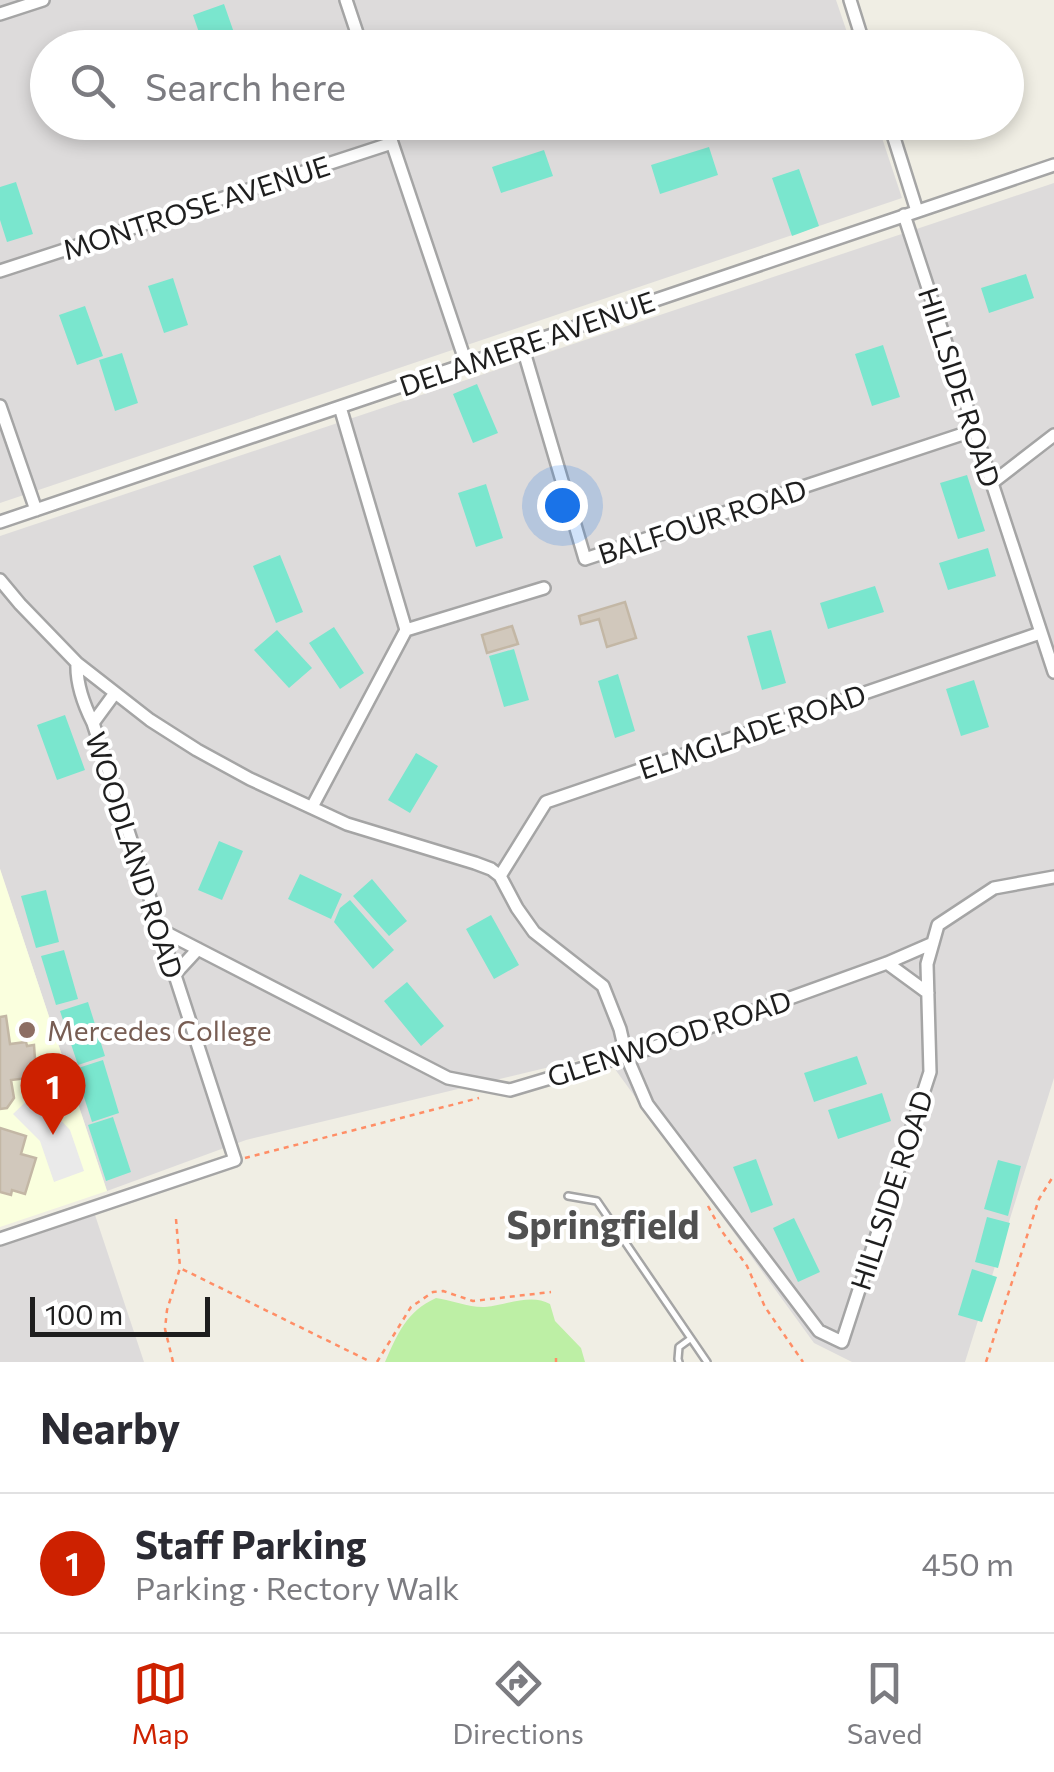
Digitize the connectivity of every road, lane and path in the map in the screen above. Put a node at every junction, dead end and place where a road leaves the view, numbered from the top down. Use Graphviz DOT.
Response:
graph roads {
  1 [pos="43,0"];
  2 [pos="346,0"];
  3 [pos="850,0"];
  4 [pos="0,14"];
  5 [pos="356,30"];
  6 [pos="860,30"];
  7 [pos="391,140"];
  8 [pos="895,140"];
  9 [pos="392,143"];
  10 [pos="1054,165"];
  11 [pos="918,211"];
  12 [pos="904,216"];
  13 [pos="0,272"];
  14 [pos="522,345"];
  15 [pos="466,363"];
  16 [pos="0,406"];
  17 [pos="340,407"];
  18 [pos="975,430"];
  19 [pos="1054,435"];
  20 [pos="992,483"];
  21 [pos="36,510"];
  22 [pos="0,522"];
  23 [pos="0,580"];
  24 [pos="544,588"];
  25 [pos="406,630"];
  26 [pos="1040,633"];
  27 [pos="77,663"];
  28 [pos="1054,672"];
  29 [pos="115,693"];
  30 [pos="93,723"];
  31 [pos="312,807"];
  32 [pos="500,876"];
  33 [pos="1054,877"];
  34 [pos="159,929"];
  35 [pos="933,944"];
  36 [pos="198,949"];
  37 [pos="887,963"];
  38 [pos="174,976"];
  39 [pos="928,993"];
  40 [pos="626,1055"];
  41 [pos="510,1090"];
  42 [pos="235,1160"];
  43 [pos="1054,1176"];
  44 [pos="709,1186"];
  45 [pos="568,1196"];
  46 [pos="176,1219"];
  47 [pos="0,1239"];
  48 [pos="180,1268"];
  49 [pos="551,1292"];
  50 [pos="690,1340"];
  51 [pos="173,1362"];
  52 [pos="371,1362"];
  53 [pos="377,1362"];
  54 [pos="679,1362"];
  55 [pos="707,1362"];
  56 [pos="803,1362"];
  57 [pos="986,1362"];
  1 -- 4 [label="street"];
  2 -- 5 [label="street"];
  3 -- 6 [label="street"];
  7 -- 9 [label="street"];
  8 -- 11 [label="street"];
  9 -- 13 [label="street, MONTROSE AVENUE"];
  9 -- 15 [label="street"];
  10 -- 11 [label="street, DELAMERE AVENUE"];
  11 -- 12 [label="street, DELAMERE AVENUE"];
  12 -- 14 [label="street, DELAMERE AVENUE"];
  12 -- 18 [label="street, HILLSIDE ROAD"];
  14 -- 15 [label="street, DELAMERE AVENUE"];
  14 -- 18 [label="street, BALFOUR ROAD"];
  15 -- 17 [label="street, DELAMERE AVENUE"];
  16 -- 21 [label="street"];
  17 -- 21 [label="street, DELAMERE AVENUE"];
  17 -- 25 [label="street"];
  18 -- 20 [label="street, HILLSIDE ROAD"];
  19 -- 20 [label="street"];
  20 -- 26 [label="street, HILLSIDE ROAD"];
  21 -- 22 [label="street, DELAMERE AVENUE"];
  23 -- 27 [label="street"];
  24 -- 25 [label="street"];
  25 -- 31 [label="street"];
  26 -- 28 [label="street, HILLSIDE ROAD"];
  26 -- 32 [label="street, ELMGLADE ROAD"];
  27 -- 29 [label="street"];
  27 -- 30 [label="street, WOODLAND ROAD"];
  29 -- 30 [label="street"];
  29 -- 31 [label="street"];
  30 -- 34 [label="street, WOODLAND ROAD"];
  31 -- 32 [label="street"];
  32 -- 40 [label="street"];
  33 -- 35 [label="street"];
  34 -- 36 [label="street, GLENWOOD ROAD"];
  34 -- 38 [label="street, WOODLAND ROAD"];
  35 -- 37 [label="street, GLENWOOD ROAD"];
  35 -- 39 [label="street, HILLSIDE ROAD"];
  36 -- 38 [label="street"];
  36 -- 41 [label="street, GLENWOOD ROAD"];
  37 -- 39 [label="street"];
  37 -- 40 [label="street, GLENWOOD ROAD"];
  38 -- 42 [label="street, WOODLAND ROAD"];
  39 -- 44 [label="street, HILLSIDE ROAD"];
  40 -- 41 [label="street, GLENWOOD ROAD"];
  40 -- 44 [label="street"];
  41 -- 42 [label="path"];
  42 -- 47 [label="street"];
  43 -- 57 [label="path"];
  44 -- 56 [label="path"];
  45 -- 50 [label="lane"];
  46 -- 48 [label="path"];
  48 -- 51 [label="path"];
  48 -- 52 [label="path"];
  49 -- 53 [label="path"];
  50 -- 54 [label="lane"];
  50 -- 55 [label="lane"];
}
